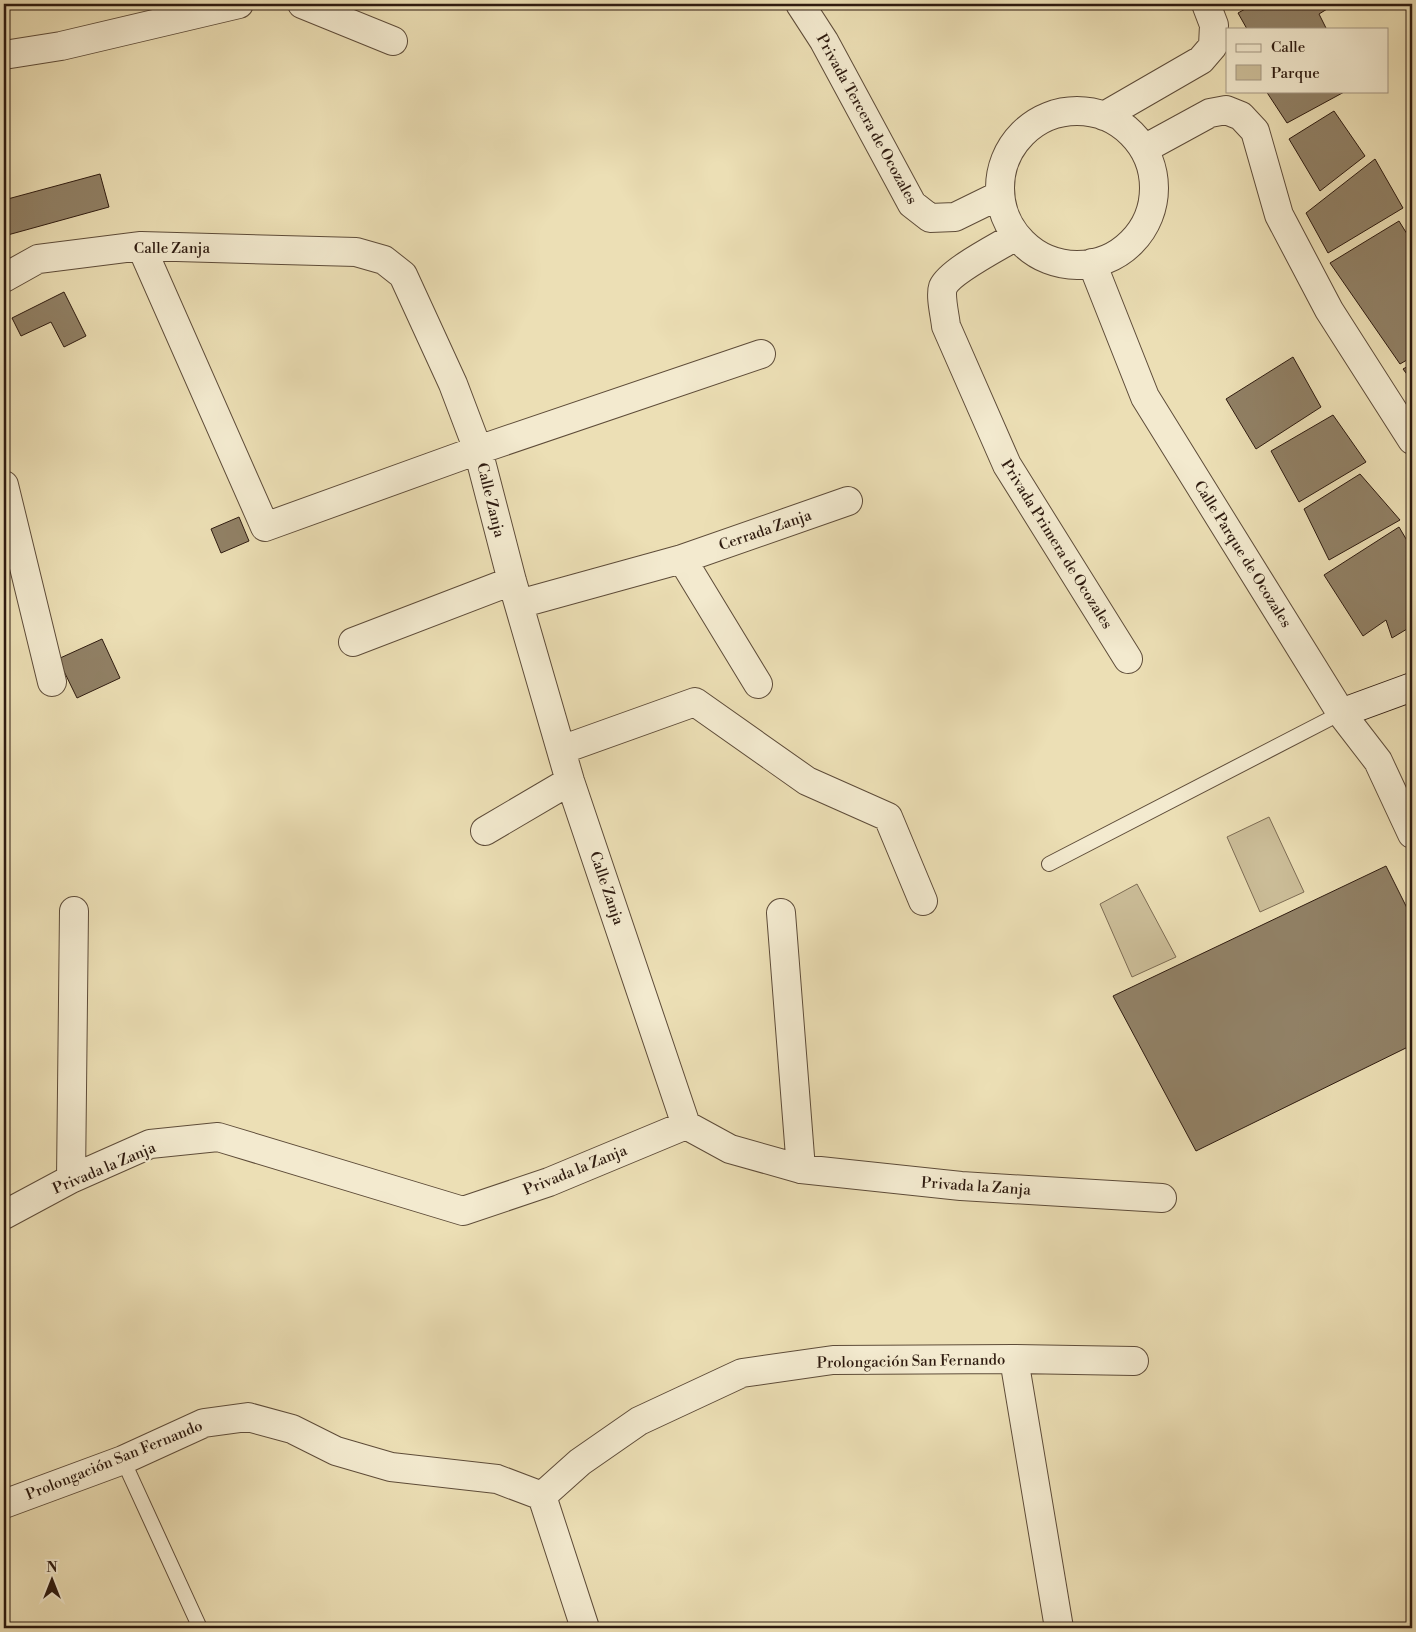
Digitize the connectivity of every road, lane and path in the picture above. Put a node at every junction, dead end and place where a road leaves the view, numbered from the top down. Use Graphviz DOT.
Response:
graph roads {
  1 [pos="239,4"];
  2 [pos="302,4"];
  3 [pos="800,4"];
  4 [pos="1206,4"];
  5 [pos="392,41"];
  6 [pos="4,55"];
  7 [pos="1104,116"];
  8 [pos="1144,149"];
  9 [pos="1000,195"];
  10 [pos="1016,236"];
  11 [pos="141,246"];
  12 [pos="1092,263"];
  13 [pos="4,278"];
  14 [pos="761,354"];
  15 [pos="1412,440"];
  16 [pos="478,450"];
  17 [pos="4,485"];
  18 [pos="848,501"];
  19 [pos="682,559"];
  20 [pos="516,592"];
  21 [pos="353,642"];
  22 [pos="1128,659"];
  23 [pos="52,682"];
  24 [pos="758,684"];
  25 [pos="1412,687"];
  26 [pos="1341,713"];
  27 [pos="561,750"];
  28 [pos="570,781"];
  29 [pos="485,831"];
  30 [pos="1412,834"];
  31 [pos="1049,864"];
  32 [pos="922,901"];
  33 [pos="74,911"];
  34 [pos="781,913"];
  35 [pos="686,1125"];
  36 [pos="801,1169"];
  37 [pos="71,1179"];
  38 [pos="1162,1198"];
  39 [pos="4,1215"];
  40 [pos="1014,1359"];
  41 [pos="1134,1361"];
  42 [pos="123,1460"];
  43 [pos="542,1496"];
  44 [pos="4,1504"];
  45 [pos="200,1628"];
  46 [pos="585,1628"];
  47 [pos="1059,1628"];
  1 -- 6 [label="street"];
  2 -- 5 [label="street"];
  3 -- 9 [label="street, Privada Tercera de Ocozales"];
  4 -- 7 [label="street"];
  7 -- 8 [label="street"];
  7 -- 9 [label="street"];
  8 -- 12 [label="street"];
  8 -- 15 [label="street"];
  9 -- 10 [label="street"];
  10 -- 12 [label="street"];
  10 -- 22 [label="street, Privada Primera de Ocozales"];
  11 -- 13 [label="street, Calle Zanja"];
  11 -- 16 [label="street, Calle Zanja"];
  11 -- 16 [label="street"];
  12 -- 26 [label="street, Calle Parque de Ocozales"];
  14 -- 16 [label="street"];
  16 -- 20 [label="street, Calle Zanja"];
  17 -- 23 [label="street"];
  18 -- 19 [label="street, Cerrada Zanja"];
  19 -- 20 [label="street, Cerrada Zanja"];
  19 -- 24 [label="street"];
  20 -- 21 [label="street, Cerrada Zanja"];
  20 -- 27 [label="street, Calle Zanja"];
  25 -- 26 [label="street"];
  26 -- 30 [label="street, Calle Parque de Ocozales"];
  26 -- 31 [label="lane"];
  27 -- 28 [label="street, Calle Zanja"];
  27 -- 32 [label="street"];
  28 -- 29 [label="street"];
  28 -- 35 [label="street, Calle Zanja"];
  33 -- 37 [label="street"];
  34 -- 36 [label="street"];
  35 -- 36 [label="street, Privada la Zanja"];
  35 -- 37 [label="street, Privada la Zanja"];
  36 -- 38 [label="street, Privada la Zanja"];
  37 -- 39 [label="street, Privada la Zanja"];
  40 -- 41 [label="street, Prolongación San Fernando"];
  40 -- 43 [label="street, Prolongación San Fernando"];
  40 -- 47 [label="street"];
  42 -- 43 [label="street, Prolongación San Fernando"];
  42 -- 44 [label="street, Prolongación San Fernando"];
  42 -- 45 [label="lane"];
  43 -- 46 [label="street"];
}
